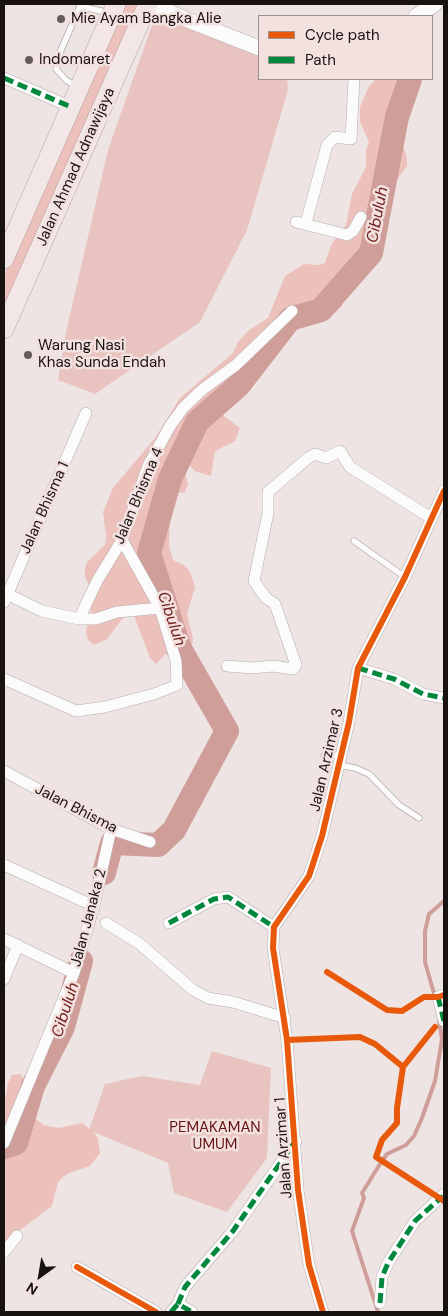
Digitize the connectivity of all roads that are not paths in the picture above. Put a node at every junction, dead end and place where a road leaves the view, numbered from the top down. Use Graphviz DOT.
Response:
graph roads {
  1 [pos="148,4"];
  2 [pos="153,4"];
  3 [pos="81,5"];
  4 [pos="114,9"];
  5 [pos="258,48"];
  6 [pos="4,78"];
  7 [pos="354,80"];
  8 [pos="79,88"];
  9 [pos="71,108"];
  10 [pos="361,218"];
  11 [pos="4,259"];
  12 [pos="292,311"];
  13 [pos="4,330"];
  14 [pos="86,413"];
  15 [pos="444,491"];
  16 [pos="431,518"];
  17 [pos="122,540"];
  18 [pos="354,541"];
  19 [pos="405,577"];
  20 [pos="5,598"];
  21 [pos="160,608"];
  22 [pos="79,619"];
  23 [pos="227,666"];
  24 [pos="358,668"];
  25 [pos="4,679"];
  26 [pos="444,698"];
  27 [pos="324,756"];
  28 [pos="340,760"];
  29 [pos="4,771"];
  30 [pos="420,818"];
  31 [pos="111,829"];
  32 [pos="150,842"];
  33 [pos="4,865"];
  34 [pos="94,906"];
  35 [pos="169,922"];
  36 [pos="106,923"];
  37 [pos="274,927"];
  38 [pos="4,938"];
  39 [pos="18,945"];
  40 [pos="74,973"];
  41 [pos="4,979"];
  42 [pos="444,995"];
  43 [pos="285,1018"];
  44 [pos="444,1021"];
  45 [pos="296,1141"];
  46 [pos="4,1143"];
  47 [pos="444,1194"];
  48 [pos="17,1236"];
  49 [pos="4,1252"];
  50 [pos="77,1267"];
  51 [pos="380,1303"];
  52 [pos="175,1308"];
  53 [pos="156,1312"];
  54 [pos="192,1312"];
  55 [pos="323,1312"];
  1 -- 13 [label="main road, Jalan Ahmad Adnawijaya"];
  2 -- 5 [label="street"];
  3 -- 4 [label="lane"];
  3 -- 8 [label="lane"];
  4 -- 8 [label="main road, Jalan Ahmad Adnawijaya"];
  6 -- 9 [label="street"];
  7 -- 10 [label="street"];
  8 -- 9 [label="main road, Jalan Ahmad Adnawijaya"];
  9 -- 11 [label="main road, Jalan Ahmad Adnawijaya"];
  12 -- 17 [label="street, Jalan Bhisma 4"];
  14 -- 20 [label="street, Jalan Bhisma 1"];
  15 -- 16 [label="street, Jalan Arzimar 3"];
  16 -- 19 [label="street, Jalan Arzimar 3"];
  16 -- 23 [label="street"];
  17 -- 21 [label="street"];
  17 -- 22 [label="street, Jalan Bhisma 4"];
  18 -- 19 [label="lane"];
  19 -- 24 [label="street, Jalan Arzimar 3"];
  20 -- 22 [label="street"];
  21 -- 22 [label="street"];
  21 -- 25 [label="street"];
  24 -- 26 [label="street"];
  24 -- 28 [label="street, Jalan Arzimar 3"];
  27 -- 28 [label="lane"];
  28 -- 30 [label="lane"];
  28 -- 37 [label="street, Jalan Arzimar 3"];
  29 -- 31 [label="street, Jalan Bhisma"];
  31 -- 32 [label="street, Jalan Bhisma"];
  31 -- 34 [label="street, Jalan Janaka 2"];
  33 -- 34 [label="street"];
  34 -- 40 [label="street, Jalan Janaka 2"];
  35 -- 37 [label="street"];
  36 -- 43 [label="street"];
  37 -- 43 [label="street"];
  38 -- 39 [label="street"];
  39 -- 40 [label="street"];
  39 -- 41 [label="street"];
  40 -- 46 [label="street, Jalan Janaka 2"];
  42 -- 44 [label="street"];
  43 -- 45 [label="street, Jalan Arzimar 1"];
  45 -- 52 [label="street"];
  45 -- 55 [label="street, Jalan Arzimar 1"];
  47 -- 51 [label="street"];
  48 -- 49 [label="street"];
  50 -- 53 [label="street"];
  52 -- 54 [label="street"];
}
